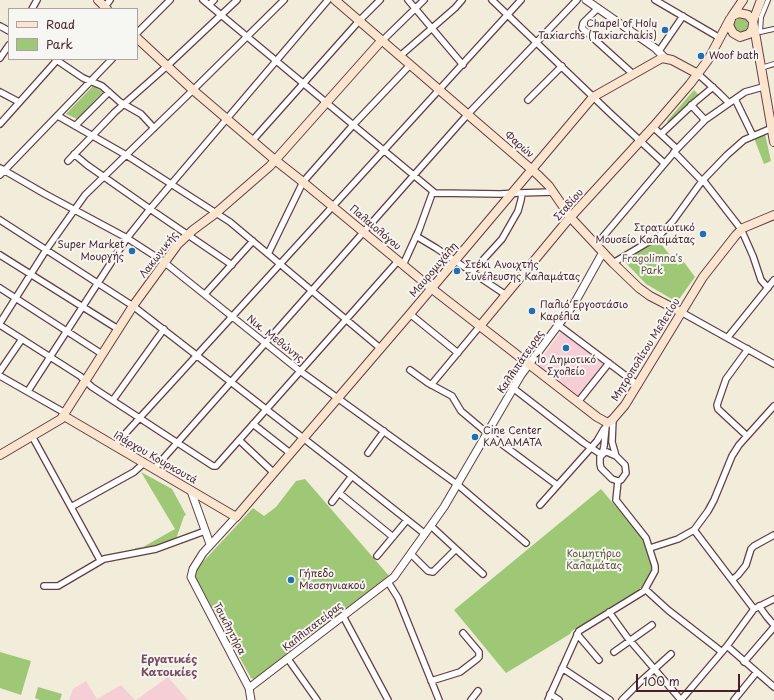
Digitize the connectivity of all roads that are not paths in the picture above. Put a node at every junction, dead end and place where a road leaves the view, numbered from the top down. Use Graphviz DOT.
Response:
graph roads {
  1 [pos="98,0"];
  2 [pos="170,0"];
  3 [pos="203,0"];
  4 [pos="214,0"];
  5 [pos="237,0"];
  6 [pos="284,0"];
  7 [pos="328,0"];
  8 [pos="335,0"];
  9 [pos="380,0"];
  10 [pos="408,0"];
  11 [pos="424,0"];
  12 [pos="462,0"];
  13 [pos="492,0"];
  14 [pos="521,0"];
  15 [pos="577,0"];
  16 [pos="586,0"];
  17 [pos="655,0"];
  18 [pos="761,0"];
  19 [pos="768,0"];
  20 [pos="741,1"];
  21 [pos="209,5"];
  22 [pos="106,6"];
  23 [pos="415,8"];
  24 [pos="598,8"];
  25 [pos="222,15"];
  26 [pos="508,15"];
  27 [pos="683,16"];
  28 [pos="731,19"];
  29 [pos="359,21"];
  30 [pos="753,23"];
  31 [pos="432,28"];
  32 [pos="774,29"];
  33 [pos="138,32"];
  34 [pos="248,36"];
  35 [pos="739,36"];
  36 [pos="720,38"];
  37 [pos="138,39"];
  38 [pos="382,40"];
  39 [pos="537,42"];
  40 [pos="8,46"];
  41 [pos="659,51"];
  42 [pos="758,51"];
  43 [pos="400,56"];
  44 [pos="0,58"];
  45 [pos="665,58"];
  46 [pos="56,60"];
  47 [pos="58,60"];
  48 [pos="111,60"];
  49 [pos="276,60"];
  50 [pos="774,64"];
  51 [pos="410,65"];
  52 [pos="463,65"];
  53 [pos="167,66"];
  54 [pos="562,66"];
  55 [pos="760,68"];
  56 [pos="633,74"];
  57 [pos="698,74"];
  58 [pos="91,81"];
  59 [pos="303,83"];
  60 [pos="763,87"];
  61 [pos="713,88"];
  62 [pos="193,90"];
  63 [pos="440,90"];
  64 [pos="0,92"];
  65 [pos="109,92"];
  66 [pos="593,97"];
  67 [pos="735,99"];
  68 [pos="528,100"];
  69 [pos="19,102"];
  70 [pos="327,102"];
  71 [pos="729,103"];
  72 [pos="125,105"];
  73 [pos="690,105"];
  74 [pos="468,114"];
  75 [pos="58,116"];
  76 [pos="227,118"];
  77 [pos="705,120"];
  78 [pos="0,124"];
  79 [pos="354,124"];
  80 [pos="75,126"];
  81 [pos="653,127"];
  82 [pos="154,128"];
  83 [pos="773,130"];
  84 [pos="661,134"];
  85 [pos="93,135"];
  86 [pos="753,136"];
  87 [pos="252,141"];
  88 [pos="639,142"];
  89 [pos="774,142"];
  90 [pos="385,150"];
  91 [pos="676,150"];
  92 [pos="74,154"];
  93 [pos="126,155"];
  94 [pos="275,160"];
  95 [pos="68,161"];
  96 [pos="664,164"];
  97 [pos="531,169"];
  98 [pos="1,171"];
  99 [pos="415,175"];
  100 [pos="103,176"];
  101 [pos="702,181"];
  102 [pos="303,182"];
  103 [pos="171,184"];
  104 [pos="554,192"];
  105 [pos="435,193"];
  106 [pos="522,193"];
  107 [pos="511,194"];
  108 [pos="333,206"];
  109 [pos="74,209"];
  110 [pos="150,209"];
  111 [pos="216,213"];
  112 [pos="774,215"];
  113 [pos="571,218"];
  114 [pos="0,220"];
  115 [pos="741,229"];
  116 [pos="364,232"];
  117 [pos="187,235"];
  118 [pos="416,236"];
  119 [pos="127,238"];
  120 [pos="253,241"];
  121 [pos="596,245"];
  122 [pos="46,250"];
  123 [pos="603,252"];
  124 [pos="268,254"];
  125 [pos="0,256"];
  126 [pos="455,260"];
  127 [pos="164,262"];
  128 [pos="401,263"];
  129 [pos="613,263"];
  130 [pos="232,265"];
  131 [pos="280,265"];
  132 [pos="472,272"];
  133 [pos="31,274"];
  134 [pos="774,280"];
  135 [pos="98,282"];
  136 [pos="0,288"];
  137 [pos="431,288"];
  138 [pos="770,290"];
  139 [pos="311,291"];
  140 [pos="205,294"];
  141 [pos="506,295"];
  142 [pos="16,298"];
  143 [pos="134,306"];
  144 [pos="82,307"];
  145 [pos="681,312"];
  146 [pos="410,314"];
  147 [pos="232,317"];
  148 [pos="346,320"];
  149 [pos="0,324"];
  150 [pos="558,325"];
  151 [pos="480,326"];
  152 [pos="118,329"];
  153 [pos="164,329"];
  154 [pos="67,331"];
  155 [pos="728,338"];
  156 [pos="22,339"];
  157 [pos="266,343"];
  158 [pos="380,348"];
  159 [pos="748,349"];
  160 [pos="458,353"];
  161 [pos="102,354"];
  162 [pos="197,355"];
  163 [pos="50,357"];
  164 [pos="609,363"];
  165 [pos="529,364"];
  166 [pos="774,364"];
  167 [pos="410,370"];
  168 [pos="0,371"];
  169 [pos="300,371"];
  170 [pos="0,376"];
  171 [pos="85,381"];
  172 [pos="231,382"];
  173 [pos="432,385"];
  174 [pos="638,385"];
  175 [pos="513,388"];
  176 [pos="28,391"];
  177 [pos="338,398"];
  178 [pos="113,400"];
  179 [pos="578,402"];
  180 [pos="774,406"];
  181 [pos="266,409"];
  182 [pos="64,414"];
  183 [pos="140,418"];
  184 [pos="609,423"];
  185 [pos="253,424"];
  186 [pos="384,431"];
  187 [pos="487,433"];
  188 [pos="32,436"];
  189 [pos="747,436"];
  190 [pos="303,438"];
  191 [pos="239,440"];
  192 [pos="177,443"];
  193 [pos="114,446"];
  194 [pos="592,447"];
  195 [pos="290,453"];
  196 [pos="368,453"];
  197 [pos="0,455"];
  198 [pos="602,455"];
  199 [pos="616,456"];
  200 [pos="144,463"];
  201 [pos="154,469"];
  202 [pos="274,473"];
  203 [pos="352,476"];
  204 [pos="618,481"];
  205 [pos="458,484"];
  206 [pos="557,485"];
  207 [pos="191,491"];
  208 [pos="339,493"];
  209 [pos="332,502"];
  210 [pos="540,504"];
  211 [pos="71,507"];
  212 [pos="236,517"];
  213 [pos="407,520"];
  214 [pos="431,526"];
  215 [pos="694,530"];
  216 [pos="205,531"];
  217 [pos="425,534"];
  218 [pos="774,535"];
  219 [pos="394,537"];
  220 [pos="526,543"];
  221 [pos="210,544"];
  222 [pos="650,548"];
  223 [pos="456,549"];
  224 [pos="411,554"];
  225 [pos="377,556"];
  226 [pos="100,560"];
  227 [pos="483,574"];
  228 [pos="732,580"];
  229 [pos="388,582"];
  230 [pos="44,586"];
  231 [pos="646,589"];
  232 [pos="774,599"];
  233 [pos="757,607"];
  234 [pos="609,612"];
  235 [pos="343,616"];
  236 [pos="652,625"];
  237 [pos="464,633"];
  238 [pos="577,634"];
  239 [pos="631,641"];
  240 [pos="727,646"];
  241 [pos="614,652"];
  242 [pos="722,652"];
  243 [pos="671,654"];
  244 [pos="288,659"];
  245 [pos="599,660"];
  246 [pos="744,662"];
  247 [pos="562,668"];
  248 [pos="654,669"];
  249 [pos="756,673"];
  250 [pos="431,681"];
  251 [pos="249,688"];
  252 [pos="774,688"];
  253 [pos="478,691"];
  254 [pos="549,697"];
  255 [pos="251,700"];
  256 [pos="317,700"];
  257 [pos="388,700"];
  258 [pos="438,700"];
  259 [pos="471,700"];
  260 [pos="559,700"];
  261 [pos="610,700"];
  262 [pos="622,700"];
  263 [pos="681,700"];
  264 [pos="734,700"];
  1 -- 22 [label="main road"];
  2 -- 33 [label="street"];
  3 -- 21 [label="street"];
  4 -- 21 [label="street"];
  5 -- 25 [label="street"];
  6 -- 34 [label="street"];
  7 -- 49 [label="street"];
  8 -- 29 [label="main road, Φαρών"];
  9 -- 29 [label="street"];
  10 -- 23 [label="street"];
  11 -- 23 [label="street"];
  12 -- 31 [label="street"];
  13 -- 26 [label="street"];
  14 -- 26 [label="street"];
  15 -- 39 [label="street"];
  16 -- 24 [label="street"];
  17 -- 27 [label="street"];
  18 -- 30 [label="main road"];
  19 -- 32 [label="street"];
  20 -- 28 [label="main road, Σταδίου"];
  21 -- 25 [label="street"];
  23 -- 31 [label="street"];
  23 -- 38 [label="street"];
  24 -- 41 [label="street"];
  24 -- 56 [label="street"];
  25 -- 34 [label="street"];
  25 -- 53 [label="street"];
  26 -- 39 [label="street"];
  26 -- 52 [label="street"];
  27 -- 36 [label="street"];
  27 -- 41 [label="street"];
  28 -- 30 [label="main road"];
  28 -- 35 [label="main road"];
  28 -- 36 [label="main road, Σταδίου"];
  29 -- 38 [label="main road, Φαρών"];
  29 -- 59 [label="street"];
  30 -- 35 [label="main road"];
  30 -- 42 [label="main road"];
  31 -- 43 [label="street"];
  31 -- 52 [label="street"];
  34 -- 49 [label="street"];
  34 -- 62 [label="street"];
  35 -- 36 [label="main road"];
  35 -- 42 [label="main road"];
  36 -- 57 [label="main road, Σταδίου"];
  37 -- 53 [label="main road, Παλαιολόγου"];
  38 -- 43 [label="main road, Φαρών"];
  38 -- 70 [label="main road, Λακωνικής"];
  39 -- 54 [label="street"];
  39 -- 74 [label="street"];
  40 -- 44 [label="street"];
  41 -- 45 [label="street"];
  42 -- 55 [label="main road"];
  43 -- 51 [label="main road, Φαρών"];
  45 -- 56 [label="main road, Μαυρομιχάλη"];
  45 -- 57 [label="main road"];
  46 -- 69 [label="street"];
  47 -- 58 [label="street"];
  48 -- 58 [label="street"];
  49 -- 59 [label="street"];
  49 -- 76 [label="street"];
  50 -- 55 [label="street"];
  51 -- 63 [label="main road, Φαρών"];
  51 -- 79 [label="street"];
  52 -- 63 [label="street"];
  53 -- 62 [label="main road, Παλαιολόγου"];
  53 -- 72 [label="street"];
  54 -- 66 [label="street"];
  54 -- 68 [label="street"];
  55 -- 60 [label="main road"];
  56 -- 66 [label="main road, Μαυρομιχάλη"];
  57 -- 61 [label="street"];
  57 -- 81 [label="main road, Σταδίου"];
  58 -- 65 [label="street"];
  58 -- 75 [label="street"];
  59 -- 70 [label="street"];
  59 -- 87 [label="street"];
  60 -- 67 [label="street"];
  60 -- 83 [label="main road"];
  61 -- 71 [label="street"];
  61 -- 73 [label="street"];
  62 -- 76 [label="main road, Παλαιολόγου"];
  62 -- 82 [label="street"];
  63 -- 74 [label="main road, Φαρών"];
  63 -- 90 [label="street"];
  64 -- 69 [label="street"];
  65 -- 72 [label="street"];
  65 -- 80 [label="street"];
  66 -- 88 [label="street"];
  66 -- 97 [label="main road, Μαυρομιχάλη"];
  67 -- 71 [label="street"];
  67 -- 86 [label="street"];
  69 -- 78 [label="street"];
  70 -- 79 [label="street"];
  70 -- 94 [label="main road, Λακωνικής"];
  71 -- 77 [label="street"];
  72 -- 82 [label="street"];
  72 -- 85 [label="street"];
  73 -- 77 [label="street"];
  73 -- 84 [label="street"];
  74 -- 97 [label="main road, Φαρών"];
  74 -- 99 [label="street"];
  75 -- 80 [label="street"];
  75 -- 98 [label="street"];
  76 -- 87 [label="main road, Παλαιολόγου"];
  76 -- 103 [label="street"];
  77 -- 91 [label="street"];
  79 -- 90 [label="street"];
  79 -- 102 [label="street"];
  80 -- 85 [label="street"];
  81 -- 84 [label="street"];
  81 -- 88 [label="main road, Σταδίου"];
  82 -- 93 [label="street"];
  83 -- 86 [label="street"];
  83 -- 89 [label="main road"];
  84 -- 91 [label="street"];
  85 -- 92 [label="street"];
  85 -- 93 [label="street"];
  86 -- 101 [label="street"];
  87 -- 94 [label="main road, Παλαιολόγου"];
  88 -- 96 [label="street"];
  88 -- 113 [label="main road, Σταδίου"];
  90 -- 99 [label="street"];
  90 -- 108 [label="street"];
  91 -- 96 [label="street"];
  91 -- 101 [label="street"];
  92 -- 95 [label="street"];
  92 -- 100 [label="street"];
  93 -- 100 [label="street"];
  93 -- 103 [label="street"];
  94 -- 102 [label="main road, Παλαιολόγου"];
  94 -- 111 [label="main road, Λακωνικής"];
  96 -- 121 [label="street"];
  97 -- 104 [label="main road, Φαρών"];
  97 -- 107 [label="main road, Μαυρομιχάλη"];
  98 -- 109 [label="street, Νικ. Μεθώνης"];
  99 -- 105 [label="street"];
  99 -- 116 [label="street"];
  100 -- 109 [label="street"];
  100 -- 110 [label="street"];
  101 -- 115 [label="street"];
  101 -- 129 [label="street"];
  102 -- 108 [label="main road, Παλαιολόγου"];
  102 -- 124 [label="street"];
  103 -- 110 [label="street"];
  103 -- 111 [label="street"];
  104 -- 106 [label="street"];
  104 -- 113 [label="main road, Φαρών"];
  105 -- 107 [label="street"];
  105 -- 118 [label="street"];
  106 -- 107 [label="street"];
  106 -- 132 [label="street"];
  107 -- 126 [label="main road, Μαυρομιχάλη"];
  108 -- 116 [label="main road, Παλαιολόγου"];
  108 -- 131 [label="street"];
  109 -- 119 [label="street, Νικ. Μεθώνης"];
  109 -- 122 [label="street"];
  110 -- 117 [label="street"];
  110 -- 119 [label="street"];
  111 -- 117 [label="main road, Λακωνικής"];
  111 -- 120 [label="street"];
  112 -- 115 [label="main road, Μητροπολίτου Μελετίου"];
  113 -- 121 [label="main road, Φαρών"];
  113 -- 141 [label="main road, Σταδίου"];
  114 -- 122 [label="street"];
  115 -- 138 [label="street"];
  115 -- 145 [label="main road, Μητροπολίτου Μελετίου"];
  116 -- 128 [label="main road, Παλαιολόγου"];
  116 -- 139 [label="street"];
  117 -- 127 [label="main road, Λακωνικής"];
  117 -- 130 [label="street"];
  118 -- 126 [label="street"];
  118 -- 128 [label="street"];
  119 -- 127 [label="street, Νικ. Μεθώνης"];
  119 -- 135 [label="street"];
  120 -- 124 [label="street"];
  120 -- 130 [label="street"];
  121 -- 123 [label="main road, Φαρών"];
  122 -- 133 [label="street"];
  122 -- 135 [label="street"];
  123 -- 129 [label="main road, Φαρών"];
  123 -- 150 [label="street, Καλλιπάτειρας"];
  124 -- 131 [label="street"];
  125 -- 133 [label="street"];
  126 -- 132 [label="street"];
  126 -- 137 [label="main road, Μαυρομιχάλη"];
  127 -- 140 [label="street, Νικ. Μεθώνης"];
  127 -- 143 [label="main road, Λακωνικής"];
  128 -- 137 [label="main road, Παλαιολόγου"];
  128 -- 148 [label="street"];
  129 -- 145 [label="main road, Φαρών"];
  130 -- 140 [label="street"];
  131 -- 139 [label="street"];
  131 -- 147 [label="street"];
  132 -- 141 [label="street"];
  133 -- 142 [label="street"];
  133 -- 144 [label="street"];
  134 -- 138 [label="street"];
  135 -- 143 [label="street"];
  135 -- 144 [label="street"];
  136 -- 142 [label="street"];
  137 -- 146 [label="main road, Μαυρομιχάλη"];
  137 -- 151 [label="main road, Παλαιολόγου"];
  138 -- 155 [label="street"];
  139 -- 148 [label="street"];
  139 -- 157 [label="street"];
  140 -- 147 [label="street, Νικ. Μεθώνης"];
  141 -- 151 [label="main road, Σταδίου"];
  142 -- 149 [label="street"];
  142 -- 154 [label="street"];
  143 -- 152 [label="main road, Λακωνικής"];
  143 -- 153 [label="street"];
  144 -- 152 [label="street"];
  144 -- 154 [label="street"];
  145 -- 155 [label="street"];
  145 -- 174 [label="main road, Μητροπολίτου Μελετίου"];
  146 -- 158 [label="main road, Μαυρομιχάλη"];
  146 -- 160 [label="street"];
  147 -- 157 [label="street, Νικ. Μεθώνης"];
  147 -- 162 [label="street"];
  148 -- 158 [label="street"];
  148 -- 169 [label="street"];
  149 -- 156 [label="street"];
  150 -- 164 [label="street"];
  150 -- 165 [label="street, Καλλιπάτειρας"];
  151 -- 160 [label="street, Σταδίου"];
  151 -- 165 [label="main road, Παλαιολόγου"];
  152 -- 161 [label="main road, Λακωνικής"];
  153 -- 162 [label="street"];
  153 -- 178 [label="street"];
  154 -- 161 [label="street"];
  154 -- 163 [label="street"];
  155 -- 159 [label="street"];
  156 -- 163 [label="street"];
  156 -- 168 [label="street"];
  157 -- 169 [label="street, Νικ. Μεθώνης"];
  157 -- 172 [label="street"];
  158 -- 177 [label="main road, Μαυρομιχάλη"];
  159 -- 166 [label="street"];
  159 -- 189 [label="street"];
  160 -- 173 [label="street, Σταδίου"];
  161 -- 171 [label="main road, Λακωνικής"];
  162 -- 172 [label="street"];
  162 -- 183 [label="street"];
  163 -- 171 [label="street"];
  163 -- 176 [label="street"];
  164 -- 174 [label="street"];
  164 -- 179 [label="street"];
  165 -- 175 [label="street, Καλλιπάτειρας"];
  165 -- 179 [label="main road, Παλαιολόγου"];
  167 -- 173 [label="street"];
  169 -- 177 [label="street, Νικ. Μεθώνης"];
  169 -- 181 [label="street"];
  170 -- 176 [label="street"];
  171 -- 178 [label="street"];
  171 -- 182 [label="main road, Λακωνικής"];
  172 -- 181 [label="street"];
  172 -- 192 [label="street"];
  173 -- 187 [label="street"];
  174 -- 184 [label="main road, Μητροπολίτου Μελετίου"];
  175 -- 187 [label="street, Καλλιπάτειρας"];
  175 -- 194 [label="street"];
  176 -- 182 [label="street"];
  177 -- 186 [label="street, Νικ. Μεθώνης"];
  177 -- 190 [label="main road, Μαυρομιχάλη"];
  178 -- 183 [label="street"];
  179 -- 184 [label="main road, Παλαιολόγου"];
  180 -- 189 [label="street"];
  181 -- 185 [label="street"];
  181 -- 190 [label="street"];
  182 -- 188 [label="main road, Λακωνικής"];
  182 -- 193 [label="main road, Ιλάρχου Κουρκουτά"];
  183 -- 192 [label="street"];
  183 -- 193 [label="street"];
  184 -- 194 [label="street, Μητροπολίτου Μελετίου"];
  184 -- 198 [label="street"];
  184 -- 199 [label="street"];
  185 -- 191 [label="street"];
  185 -- 195 [label="street"];
  186 -- 196 [label="street"];
  186 -- 205 [label="street, Νικ. Μεθώνης"];
  187 -- 205 [label="street, Καλλιπάτειρας"];
  187 -- 206 [label="street"];
  188 -- 197 [label="main road, Λακωνικής"];
  188 -- 211 [label="street"];
  189 -- 215 [label="street"];
  190 -- 195 [label="main road, Μαυρομιχάλη"];
  190 -- 203 [label="street"];
  191 -- 192 [label="street"];
  191 -- 202 [label="street"];
  192 -- 201 [label="street"];
  193 -- 200 [label="main road, Ιλάρχου Κουρκουτά"];
  194 -- 198 [label="street"];
  194 -- 206 [label="street, Μητροπολίτου Μελετίου"];
  195 -- 202 [label="main road, Μαυρομιχάλη"];
  198 -- 199 [label="street"];
  198 -- 204 [label="street"];
  199 -- 204 [label="street"];
  200 -- 201 [label="main road, Ιλάρχου Κουρκουτά"];
  200 -- 211 [label="street"];
  201 -- 207 [label="main road, Ιλάρχου Κουρκουτά"];
  202 -- 212 [label="main road, Μαυρομιχάλη"];
  203 -- 208 [label="street"];
  203 -- 213 [label="street"];
  204 -- 222 [label="street"];
  205 -- 214 [label="street, Καλλιπατείρας"];
  205 -- 220 [label="street, Νικ. Μεθώνης"];
  206 -- 210 [label="street, Μητροπολίτου Μελετίου"];
  207 -- 212 [label="main road, Ιλάρχου Κουρκουτά"];
  207 -- 216 [label="street"];
  208 -- 209 [label="street"];
  208 -- 219 [label="street"];
  211 -- 226 [label="street"];
  212 -- 221 [label="street"];
  213 -- 217 [label="street"];
  213 -- 219 [label="street"];
  214 -- 217 [label="street, Καλλιπατείρας"];
  214 -- 223 [label="street"];
  215 -- 222 [label="street"];
  215 -- 228 [label="street"];
  216 -- 221 [label="street"];
  216 -- 226 [label="street"];
  217 -- 224 [label="street, Καλλιπατείρας"];
  218 -- 228 [label="street"];
  219 -- 225 [label="street"];
  221 -- 251 [label="street, Τσικλητήρα"];
  222 -- 231 [label="street"];
  223 -- 224 [label="street"];
  223 -- 227 [label="street"];
  224 -- 229 [label="street, Καλλιπατείρας"];
  226 -- 230 [label="street"];
  228 -- 233 [label="street"];
  229 -- 235 [label="street, Καλλιπατείρας"];
  229 -- 250 [label="street"];
  231 -- 234 [label="street"];
  231 -- 242 [label="street"];
  232 -- 233 [label="street"];
  233 -- 240 [label="street"];
  233 -- 246 [label="street"];
  234 -- 238 [label="street"];
  234 -- 239 [label="street"];
  235 -- 244 [label="street, Καλλιπατείρας"];
  235 -- 257 [label="street"];
  236 -- 239 [label="street"];
  237 -- 250 [label="street"];
  238 -- 245 [label="street"];
  238 -- 247 [label="street"];
  239 -- 241 [label="street"];
  239 -- 248 [label="street"];
  240 -- 242 [label="street"];
  240 -- 246 [label="street"];
  242 -- 263 [label="street"];
  243 -- 248 [label="street"];
  244 -- 251 [label="street, Καλλιπατείρας"];
  244 -- 256 [label="street"];
  246 -- 249 [label="street"];
  247 -- 254 [label="street"];
  247 -- 261 [label="street"];
  248 -- 262 [label="street"];
  248 -- 263 [label="street"];
  249 -- 252 [label="street"];
  249 -- 264 [label="street"];
  250 -- 258 [label="street"];
  251 -- 255 [label="street"];
  253 -- 259 [label="street"];
  254 -- 260 [label="street"];
}
